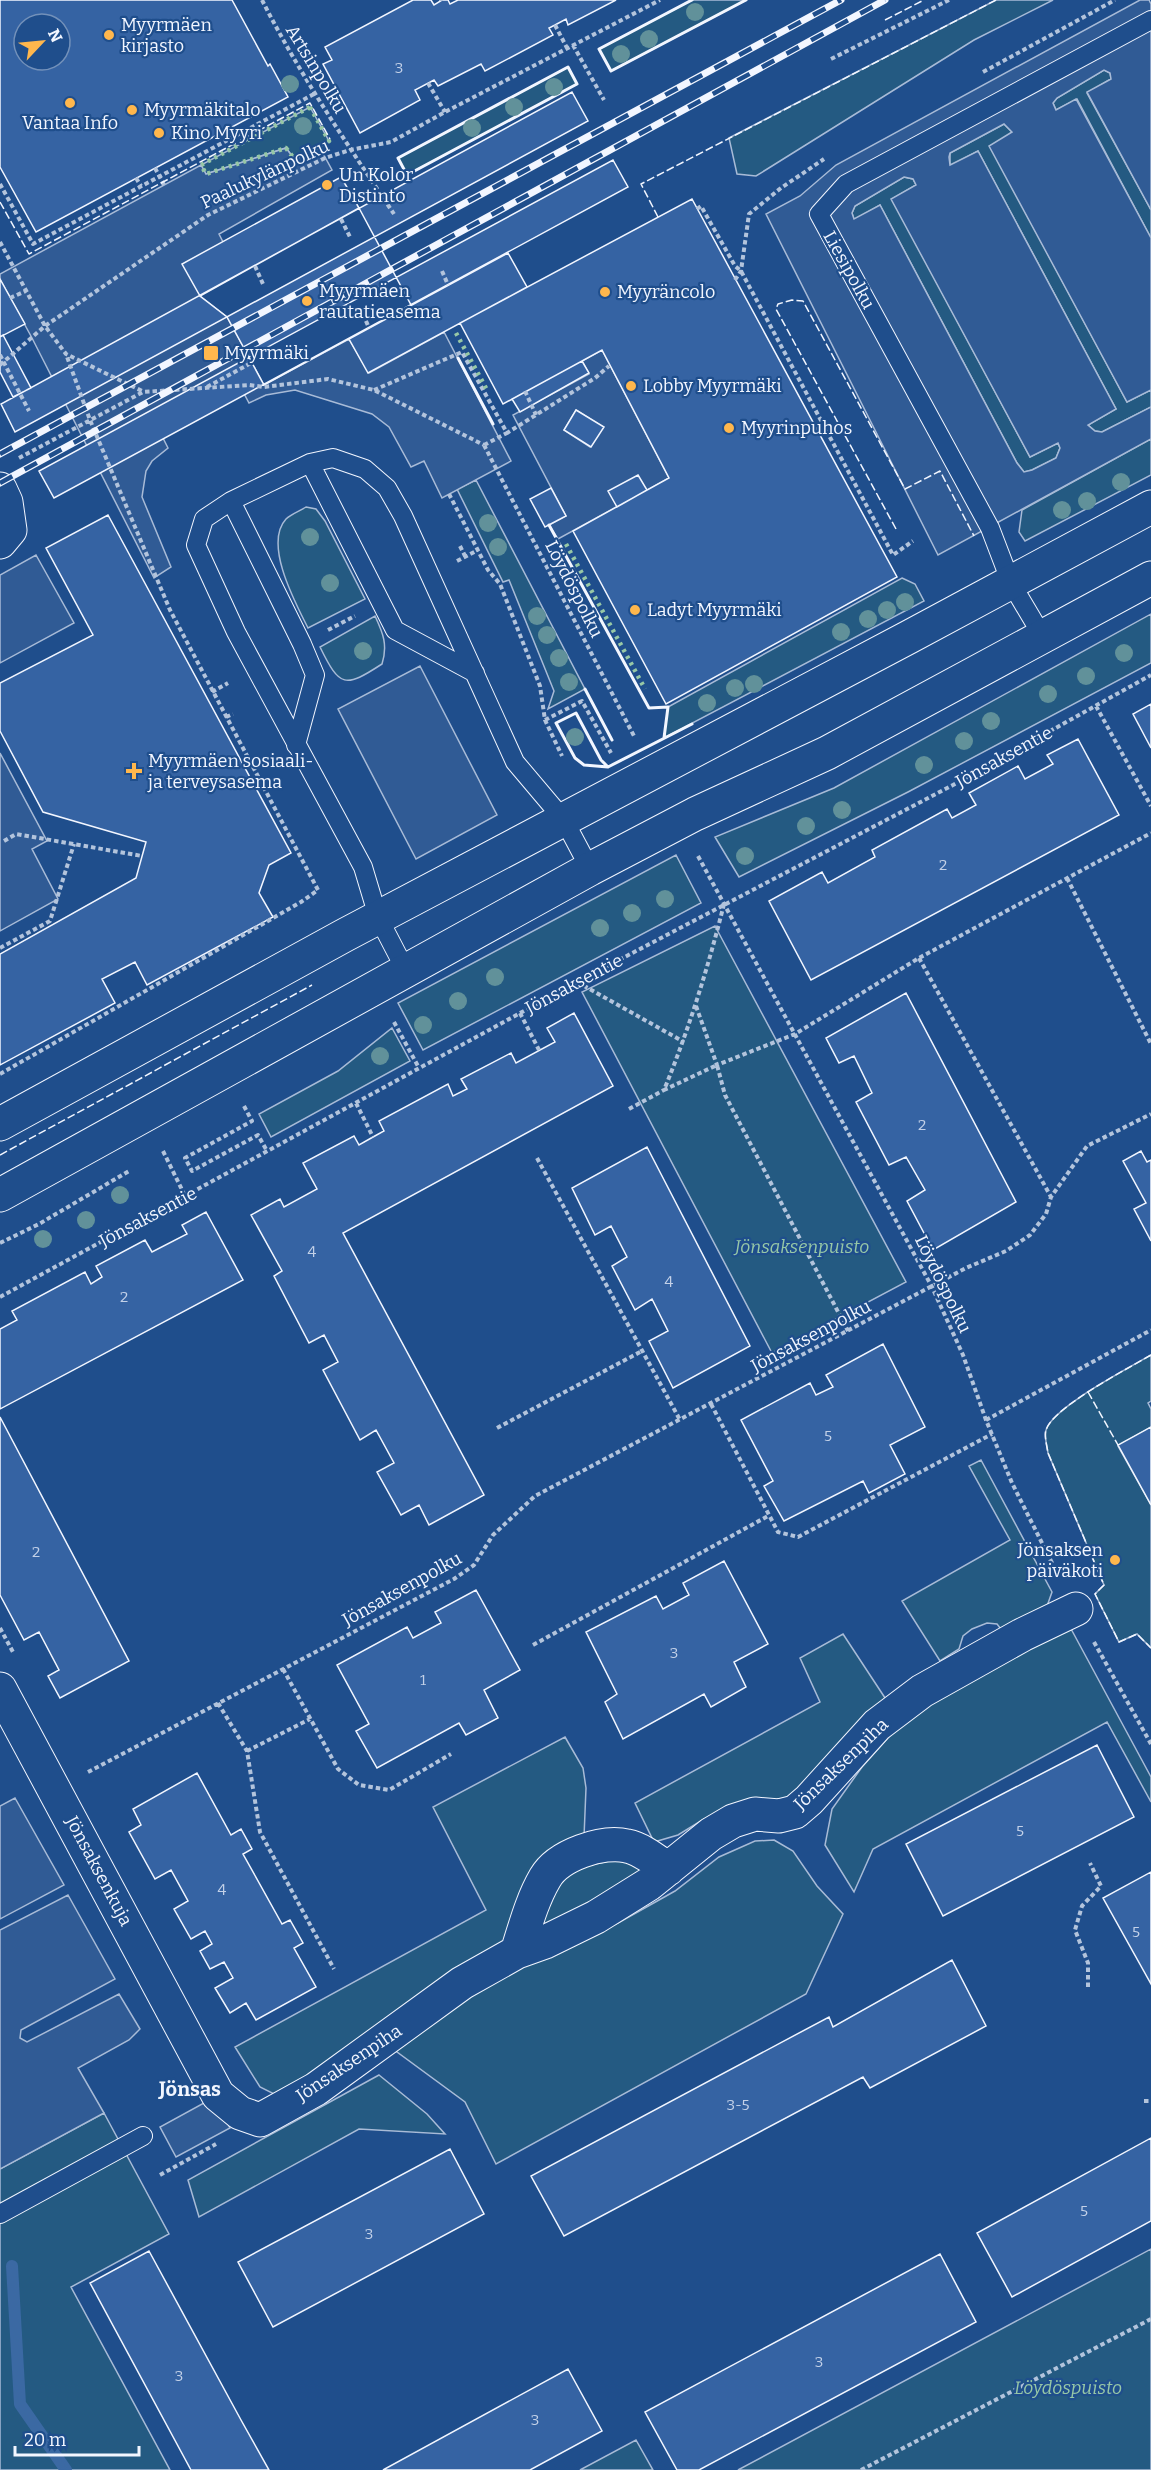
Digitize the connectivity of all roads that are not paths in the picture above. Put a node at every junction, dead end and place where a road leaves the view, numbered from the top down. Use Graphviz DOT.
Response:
graph roads {
  1 [pos="1151,20"];
  2 [pos="310,463"];
  3 [pos="5,476"];
  4 [pos="231,501"];
  5 [pos="1151,507"];
  6 [pos="0,542"];
  7 [pos="1151,578"];
  8 [pos="1011,583"];
  9 [pos="1043,637"];
  10 [pos="475,673"];
  11 [pos="296,746"];
  12 [pos="564,820"];
  13 [pos="590,869"];
  14 [pos="378,917"];
  15 [pos="406,971"];
  16 [pos="0,1124"];
  17 [pos="0,1195"];
  18 [pos="1076,1609"];
  19 [pos="0,1689"];
  20 [pos="668,1869"];
  21 [pos="517,1952"];
  22 [pos="197,2054"];
  23 [pos="143,2136"];
  24 [pos="0,2214"];
  1 -- 8 [label="lane, Liesipolku"];
  2 -- 4 [label="lane"];
  2 -- 10 [label="lane"];
  2 -- 10 [label="lane"];
  3 -- 6 [label="main road"];
  4 -- 11 [label="lane"];
  4 -- 11 [label="lane"];
  5 -- 8 [label="main road"];
  7 -- 9 [label="main road"];
  8 -- 9 [label="lane, Liesipolku"];
  8 -- 12 [label="main road"];
  9 -- 13 [label="main road"];
  10 -- 12 [label="lane"];
  11 -- 14 [label="lane"];
  12 -- 13 [label="lane"];
  12 -- 14 [label="main road"];
  13 -- 15 [label="main road"];
  14 -- 15 [label="lane"];
  14 -- 16 [label="main road"];
  15 -- 17 [label="main road"];
  18 -- 20 [label="main road, Jönsaksenpiha"];
  19 -- 22 [label="main road, Jönsaksenkuja"];
  20 -- 21 [label="main road, Jönsaksenpiha"];
  20 -- 21 [label="main road"];
  21 -- 22 [label="main road, Jönsaksenpiha"];
  23 -- 24 [label="lane"];
}
